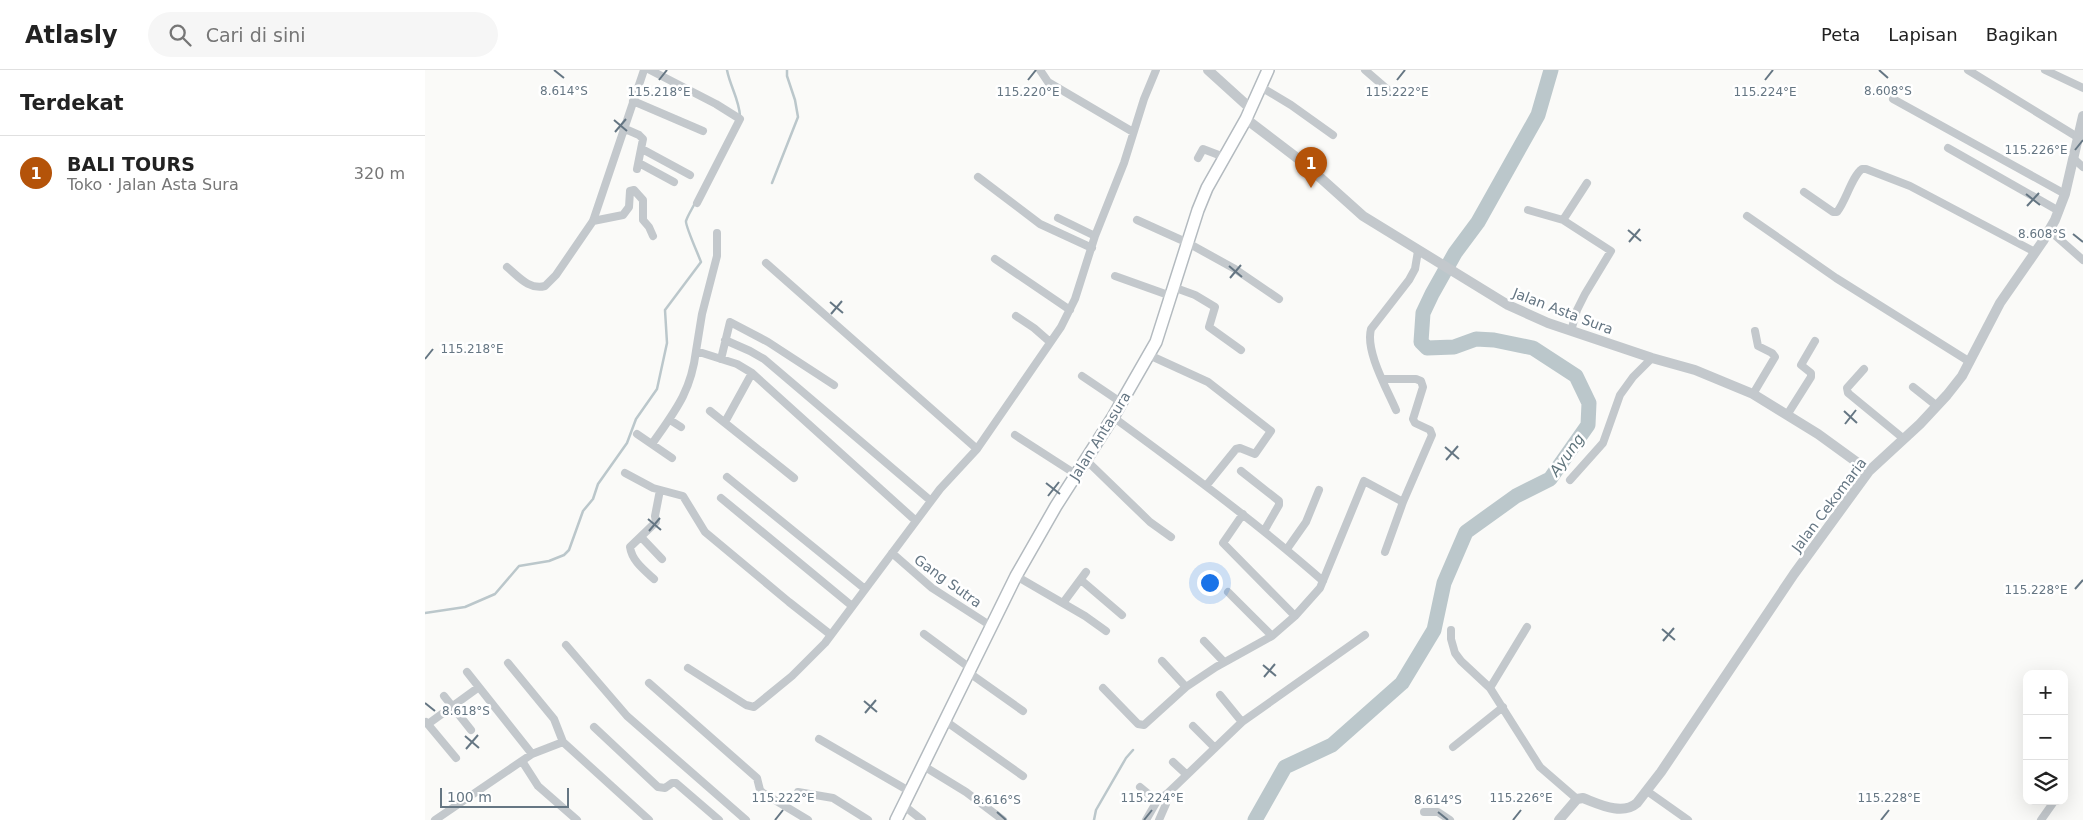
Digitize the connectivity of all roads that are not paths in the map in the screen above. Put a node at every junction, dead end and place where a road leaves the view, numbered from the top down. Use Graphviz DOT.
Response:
graph roads {
  1 [pos="644,70"];
  2 [pos="650,70"];
  3 [pos="1040,70"];
  4 [pos="1156,70"];
  5 [pos="1208,70"];
  6 [pos="1268,70"];
  7 [pos="1365,70"];
  8 [pos="1968,70"];
  9 [pos="2045,70"];
  10 [pos="1261,87"];
  11 [pos="2083,88"];
  12 [pos="1387,89"];
  13 [pos="1893,99"];
  14 [pos="633,101"];
  15 [pos="1248,114"];
  16 [pos="2083,116"];
  17 [pos="623,128"];
  18 [pos="703,131"];
  19 [pos="1133,132"];
  20 [pos="1333,134"];
  21 [pos="2079,138"];
  22 [pos="1948,148"];
  23 [pos="642,149"];
  24 [pos="1224,157"];
  25 [pos="1198,158"];
  26 [pos="2074,159"];
  27 [pos="2083,167"];
  28 [pos="690,175"];
  29 [pos="978,177"];
  30 [pos="674,182"];
  31 [pos="1587,183"];
  32 [pos="1804,192"];
  33 [pos="2065,194"];
  34 [pos="697,203"];
  35 [pos="1528,210"];
  36 [pos="2059,211"];
  37 [pos="1747,216"];
  38 [pos="1058,218"];
  39 [pos="1137,220"];
  40 [pos="1563,220"];
  41 [pos="593,221"];
  42 [pos="2049,230"];
  43 [pos="717,233"];
  44 [pos="653,236"];
  45 [pos="1095,236"];
  46 [pos="1188,243"];
  47 [pos="1092,248"];
  48 [pos="1418,251"];
  49 [pos="2035,252"];
  50 [pos="995,258"];
  51 [pos="2083,260"];
  52 [pos="766,263"];
  53 [pos="507,267"];
  54 [pos="1115,276"];
  55 [pos="1172,292"];
  56 [pos="1279,299"];
  57 [pos="1070,310"];
  58 [pos="1016,316"];
  59 [pos="1571,331"];
  60 [pos="1755,331"];
  61 [pos="725,340"];
  62 [pos="1815,340"];
  63 [pos="1050,342"];
  64 [pos="1241,350"];
  65 [pos="696,351"];
  66 [pos="1149,355"];
  67 [pos="1652,358"];
  68 [pos="721,359"];
  69 [pos="1970,362"];
  70 [pos="1864,369"];
  71 [pos="752,373"];
  72 [pos="1082,376"];
  73 [pos="1383,379"];
  74 [pos="834,385"];
  75 [pos="1913,387"];
  76 [pos="1753,394"];
  77 [pos="1122,403"];
  78 [pos="1937,406"];
  79 [pos="1396,410"];
  80 [pos="710,411"];
  81 [pos="1787,415"];
  82 [pos="1113,417"];
  83 [pos="669,420"];
  84 [pos="725,422"];
  85 [pos="681,427"];
  86 [pos="637,434"];
  87 [pos="1015,435"];
  88 [pos="1904,439"];
  89 [pos="652,444"];
  90 [pos="977,449"];
  91 [pos="671,458"];
  92 [pos="1086,460"];
  93 [pos="1241,471"];
  94 [pos="1869,471"];
  95 [pos="625,473"];
  96 [pos="1077,475"];
  97 [pos="727,478"];
  98 [pos="795,478"];
  99 [pos="1570,480"];
  100 [pos="1206,486"];
  101 [pos="659,490"];
  102 [pos="1319,490"];
  103 [pos="721,498"];
  104 [pos="931,501"];
  105 [pos="1403,502"];
  106 [pos="1243,514"];
  107 [pos="916,521"];
  108 [pos="1264,531"];
  109 [pos="641,537"];
  110 [pos="1171,537"];
  111 [pos="1287,549"];
  112 [pos="1385,552"];
  113 [pos="891,553"];
  114 [pos="662,559"];
  115 [pos="1086,572"];
  116 [pos="1016,576"];
  117 [pos="654,579"];
  118 [pos="1081,580"];
  119 [pos="1323,581"];
  120 [pos="865,589"];
  121 [pos="1228,592"];
  122 [pos="1063,603"];
  123 [pos="852,606"];
  124 [pos="1122,615"];
  125 [pos="1295,616"];
  126 [pos="991,626"];
  127 [pos="1527,626"];
  128 [pos="1451,630"];
  129 [pos="1106,631"];
  130 [pos="831,634"];
  131 [pos="925,634"];
  132 [pos="1365,635"];
  133 [pos="1272,636"];
  134 [pos="1204,641"];
  135 [pos="566,646"];
  136 [pos="1162,661"];
  137 [pos="1224,662"];
  138 [pos="508,663"];
  139 [pos="688,668"];
  140 [pos="969,670"];
  141 [pos="467,672"];
  142 [pos="649,683"];
  143 [pos="1186,686"];
  144 [pos="479,687"];
  145 [pos="1103,688"];
  146 [pos="1490,688"];
  147 [pos="1220,695"];
  148 [pos="444,696"];
  149 [pos="452,707"];
  150 [pos="1503,707"];
  151 [pos="1023,711"];
  152 [pos="944,720"];
  153 [pos="427,722"];
  154 [pos="1242,722"];
  155 [pos="1193,726"];
  156 [pos="594,727"];
  157 [pos="471,730"];
  158 [pos="819,739"];
  159 [pos="563,742"];
  160 [pos="1214,747"];
  161 [pos="1453,747"];
  162 [pos="532,754"];
  163 [pos="457,758"];
  164 [pos="522,761"];
  165 [pos="1173,762"];
  166 [pos="922,765"];
  167 [pos="1186,774"];
  168 [pos="1023,776"];
  169 [pos="1140,787"];
  170 [pos="909,791"];
  171 [pos="1647,791"];
  172 [pos="798,792"];
  173 [pos="1168,793"];
  174 [pos="1577,799"];
  175 [pos="1157,801"];
  176 [pos="903,805"];
  177 [pos="2052,805"];
  178 [pos="1424,812"];
  179 [pos="435,820"];
  180 [pos="577,820"];
  181 [pos="649,820"];
  182 [pos="719,820"];
  183 [pos="746,820"];
  184 [pos="808,820"];
  185 [pos="867,820"];
  186 [pos="896,820"];
  187 [pos="921,820"];
  188 [pos="1003,820"];
  189 [pos="1146,820"];
  190 [pos="1159,820"];
  191 [pos="1449,820"];
  192 [pos="1559,820"];
  193 [pos="1688,820"];
  194 [pos="2041,820"];
  1 -- 14 [label="street"];
  2 -- 34 [label="street"];
  3 -- 19 [label="street"];
  4 -- 19 [label="street"];
  5 -- 15 [label="street, Jalan Asta Sura"];
  6 -- 10 [label="main road, Jalan Antasura"];
  7 -- 12 [label="street"];
  8 -- 21 [label="street"];
  9 -- 11 [label="street"];
  10 -- 15 [label="main road, Jalan Antasura"];
  10 -- 20 [label="street"];
  13 -- 33 [label="street"];
  14 -- 17 [label="street"];
  14 -- 18 [label="street"];
  15 -- 24 [label="main road, Jalan Antasura"];
  15 -- 48 [label="street, Jalan Asta Sura"];
  16 -- 21 [label="street, Jalan Cekomaria"];
  17 -- 23 [label="street"];
  17 -- 41 [label="street"];
  19 -- 45 [label="street"];
  21 -- 26 [label="street, Jalan Cekomaria"];
  22 -- 36 [label="street"];
  23 -- 28 [label="street"];
  23 -- 30 [label="street"];
  24 -- 25 [label="street"];
  24 -- 46 [label="main road, Jalan Antasura"];
  26 -- 27 [label="street"];
  26 -- 33 [label="street, Jalan Cekomaria"];
  29 -- 47 [label="street"];
  31 -- 40 [label="street"];
  32 -- 49 [label="street"];
  33 -- 36 [label="street, Jalan Cekomaria"];
  35 -- 40 [label="street"];
  36 -- 42 [label="street, Jalan Cekomaria"];
  37 -- 69 [label="street"];
  38 -- 45 [label="street"];
  39 -- 46 [label="street"];
  40 -- 59 [label="street"];
  41 -- 44 [label="street"];
  41 -- 53 [label="street"];
  42 -- 49 [label="street, Jalan Cekomaria"];
  42 -- 51 [label="street"];
  43 -- 65 [label="street"];
  45 -- 47 [label="street"];
  46 -- 55 [label="main road, Jalan Antasura"];
  46 -- 56 [label="street"];
  47 -- 57 [label="street"];
  48 -- 59 [label="street, Jalan Asta Sura"];
  48 -- 73 [label="street"];
  49 -- 69 [label="street, Jalan Cekomaria"];
  50 -- 57 [label="street"];
  52 -- 90 [label="street"];
  54 -- 55 [label="street"];
  55 -- 64 [label="street"];
  55 -- 66 [label="main road, Jalan Antasura"];
  57 -- 63 [label="street"];
  58 -- 63 [label="street"];
  59 -- 67 [label="street, Jalan Asta Sura"];
  60 -- 76 [label="street"];
  61 -- 68 [label="street"];
  61 -- 74 [label="street"];
  61 -- 104 [label="street"];
  62 -- 81 [label="street"];
  63 -- 90 [label="street"];
  65 -- 68 [label="street"];
  65 -- 83 [label="street"];
  66 -- 77 [label="main road, Jalan Antasura"];
  66 -- 100 [label="street"];
  67 -- 76 [label="street, Jalan Asta Sura"];
  67 -- 99 [label="street"];
  68 -- 71 [label="street"];
  69 -- 78 [label="street, Jalan Cekomaria"];
  70 -- 88 [label="street"];
  71 -- 84 [label="street"];
  71 -- 107 [label="street"];
  72 -- 77 [label="street"];
  73 -- 79 [label="street"];
  73 -- 105 [label="street"];
  75 -- 78 [label="street"];
  76 -- 81 [label="street, Jalan Asta Sura"];
  77 -- 82 [label="main road, Jalan Antasura"];
  78 -- 88 [label="street, Jalan Cekomaria"];
  80 -- 84 [label="street"];
  81 -- 94 [label="street, Jalan Asta Sura"];
  82 -- 92 [label="main road, Jalan Antasura"];
  82 -- 100 [label="street"];
  83 -- 85 [label="street"];
  83 -- 89 [label="street"];
  84 -- 98 [label="street"];
  86 -- 89 [label="street"];
  87 -- 96 [label="street"];
  88 -- 94 [label="street, Jalan Cekomaria"];
  89 -- 91 [label="street"];
  90 -- 104 [label="street"];
  92 -- 96 [label="main road, Jalan Antasura"];
  92 -- 110 [label="street"];
  93 -- 108 [label="street"];
  94 -- 171 [label="street, Jalan Cekomaria"];
  95 -- 101 [label="street"];
  96 -- 116 [label="main road, Jalan Antasura"];
  97 -- 120 [label="street"];
  100 -- 106 [label="street"];
  101 -- 109 [label="street"];
  101 -- 130 [label="street"];
  102 -- 111 [label="street"];
  103 -- 123 [label="street"];
  104 -- 107 [label="street"];
  105 -- 112 [label="street"];
  105 -- 119 [label="street"];
  106 -- 108 [label="street"];
  106 -- 125 [label="street"];
  107 -- 113 [label="street"];
  108 -- 111 [label="street"];
  109 -- 114 [label="street"];
  109 -- 117 [label="street"];
  111 -- 119 [label="street"];
  113 -- 120 [label="street"];
  113 -- 126 [label="street, Gang Sutra"];
  115 -- 118 [label="street"];
  116 -- 122 [label="street"];
  116 -- 126 [label="main road, Jalan Antasura"];
  118 -- 122 [label="street"];
  118 -- 124 [label="street"];
  119 -- 125 [label="street"];
  120 -- 123 [label="street"];
  121 -- 133 [label="street"];
  122 -- 129 [label="street"];
  123 -- 130 [label="street"];
  125 -- 133 [label="street"];
  126 -- 140 [label="main road, Jalan Antasura"];
  127 -- 146 [label="street"];
  128 -- 146 [label="street"];
  130 -- 139 [label="street"];
  131 -- 140 [label="street"];
  132 -- 154 [label="street"];
  133 -- 137 [label="street"];
  134 -- 137 [label="street"];
  135 -- 183 [label="street"];
  136 -- 143 [label="street"];
  137 -- 143 [label="street"];
  138 -- 159 [label="street"];
  140 -- 151 [label="street"];
  140 -- 152 [label="main road, Jalan Antasura"];
  141 -- 144 [label="street"];
  142 -- 184 [label="street"];
  143 -- 145 [label="street"];
  144 -- 149 [label="street"];
  144 -- 162 [label="street"];
  146 -- 150 [label="street"];
  147 -- 154 [label="street"];
  148 -- 149 [label="street"];
  149 -- 153 [label="street"];
  149 -- 157 [label="street"];
  150 -- 161 [label="street"];
  150 -- 174 [label="street"];
  152 -- 166 [label="main road, Jalan Antasura"];
  152 -- 168 [label="street"];
  153 -- 163 [label="street"];
  154 -- 160 [label="street"];
  155 -- 160 [label="street"];
  156 -- 182 [label="street"];
  158 -- 170 [label="street"];
  159 -- 162 [label="street"];
  159 -- 181 [label="street"];
  160 -- 167 [label="street"];
  162 -- 164 [label="street"];
  164 -- 179 [label="street"];
  164 -- 180 [label="street"];
  165 -- 167 [label="street"];
  166 -- 170 [label="main road, Jalan Antasura"];
  166 -- 188 [label="street"];
  167 -- 173 [label="street"];
  169 -- 175 [label="street"];
  170 -- 176 [label="main road, Jalan Antasura"];
  171 -- 174 [label="street, Jalan Cekomaria"];
  171 -- 193 [label="street"];
  172 -- 185 [label="street"];
  173 -- 175 [label="street"];
  173 -- 190 [label="street"];
  174 -- 192 [label="street"];
  175 -- 189 [label="street"];
  176 -- 186 [label="main road, Jalan Antasura"];
  176 -- 187 [label="street"];
  177 -- 194 [label="street"];
  178 -- 191 [label="street"];
}
